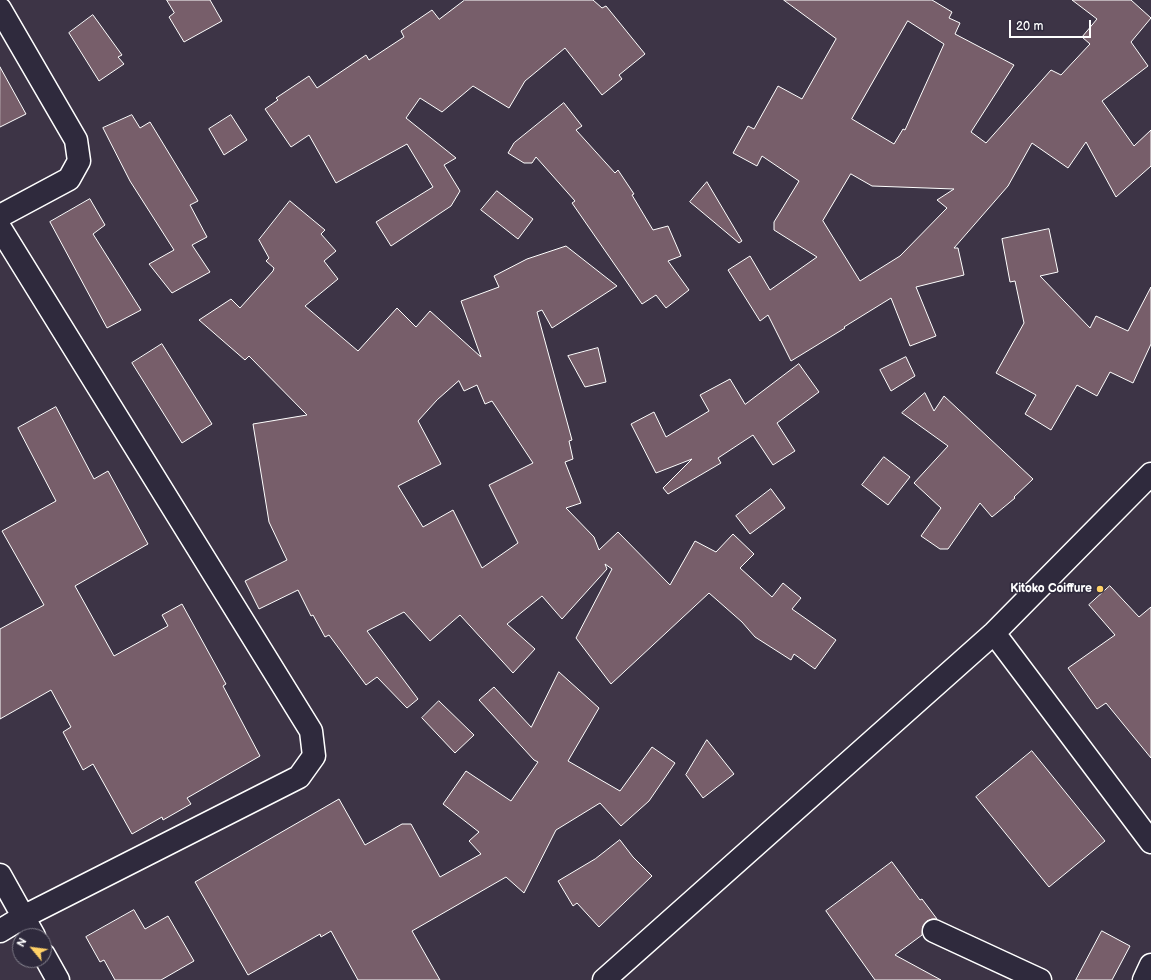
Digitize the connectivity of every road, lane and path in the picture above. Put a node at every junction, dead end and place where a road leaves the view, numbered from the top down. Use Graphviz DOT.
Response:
graph roads {
  1 [pos="0,10"];
  2 [pos="0,216"];
  3 [pos="0,228"];
  4 [pos="1151,474"];
  5 [pos="994,633"];
  6 [pos="1151,842"];
  7 [pos="0,875"];
  8 [pos="28,927"];
  9 [pos="0,931"];
  10 [pos="934,931"];
  11 [pos="1151,965"];
  12 [pos="51,968"];
  13 [pos="58,980"];
  14 [pos="604,980"];
  15 [pos="1040,980"];
  16 [pos="1144,980"];
  1 -- 2 [label="street"];
  3 -- 8 [label="street"];
  4 -- 5 [label="street"];
  5 -- 6 [label="street"];
  5 -- 14 [label="street"];
  7 -- 8 [label="street"];
  8 -- 9 [label="street"];
  10 -- 15 [label="street"];
  11 -- 16 [label="street"];
  12 -- 13 [label="street"];
}
